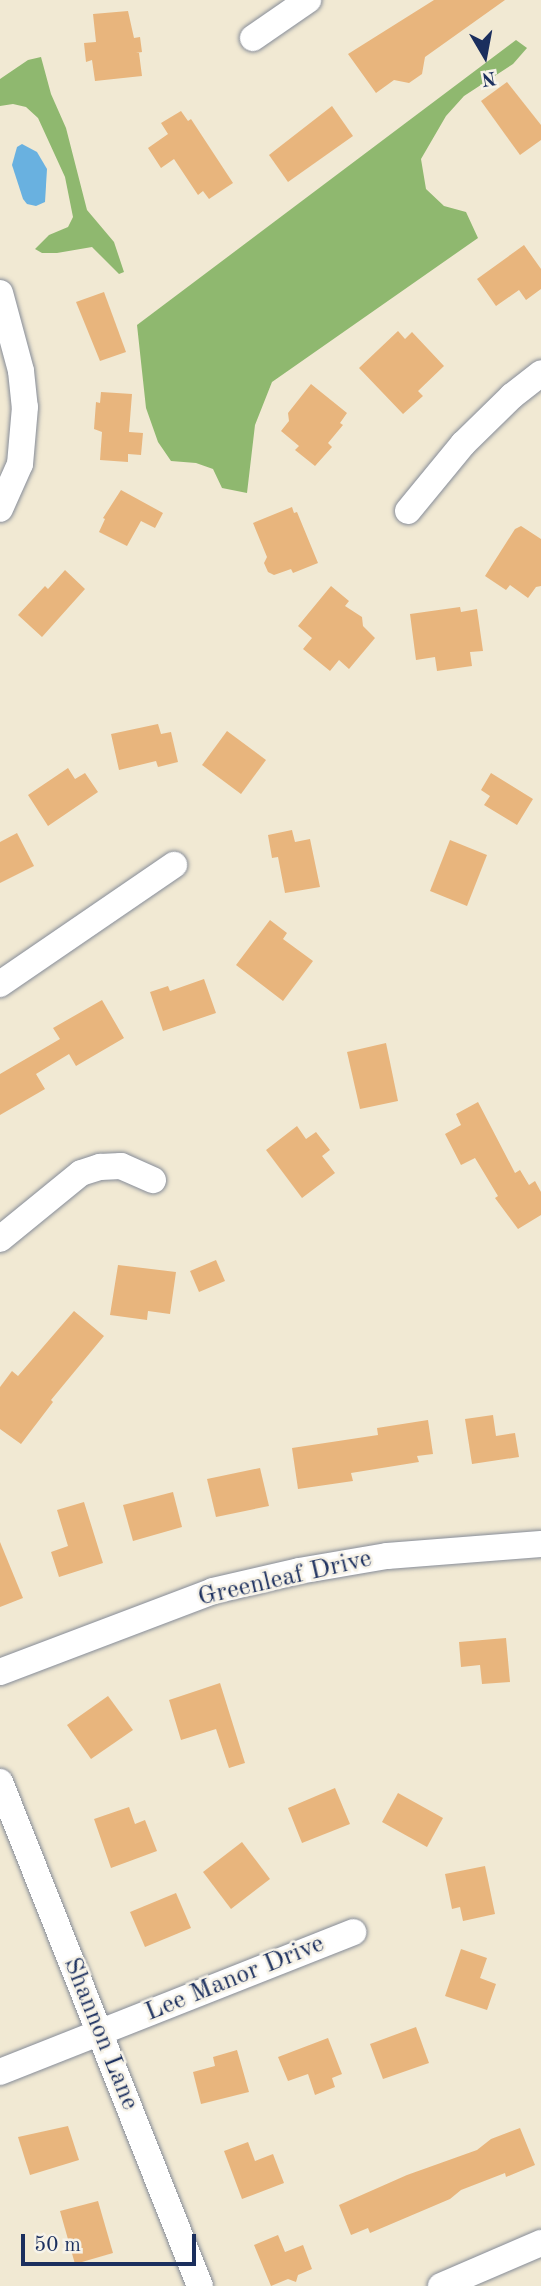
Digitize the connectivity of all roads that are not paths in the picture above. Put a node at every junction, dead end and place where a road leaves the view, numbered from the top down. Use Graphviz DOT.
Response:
graph roads {
  1 [pos="308,0"];
  2 [pos="253,38"];
  3 [pos="0,293"];
  4 [pos="541,373"];
  5 [pos="0,509"];
  6 [pos="408,511"];
  7 [pos="174,865"];
  8 [pos="0,984"];
  9 [pos="153,1181"];
  10 [pos="0,1239"];
  11 [pos="541,1544"];
  12 [pos="0,1672"];
  13 [pos="0,1782"];
  14 [pos="353,1933"];
  15 [pos="100,2033"];
  16 [pos="0,2072"];
  17 [pos="541,2244"];
  18 [pos="200,2286"];
  19 [pos="441,2286"];
  1 -- 2 [label="street"];
  3 -- 5 [label="street"];
  4 -- 6 [label="street"];
  7 -- 8 [label="street"];
  9 -- 10 [label="street"];
  11 -- 12 [label="street, Greenleaf Drive"];
  13 -- 15 [label="street, Shannon Lane"];
  14 -- 15 [label="street, Lee Manor Drive"];
  15 -- 16 [label="street, Lee Manor Drive"];
  15 -- 18 [label="street, Shannon Lane"];
  17 -- 19 [label="street"];
}
